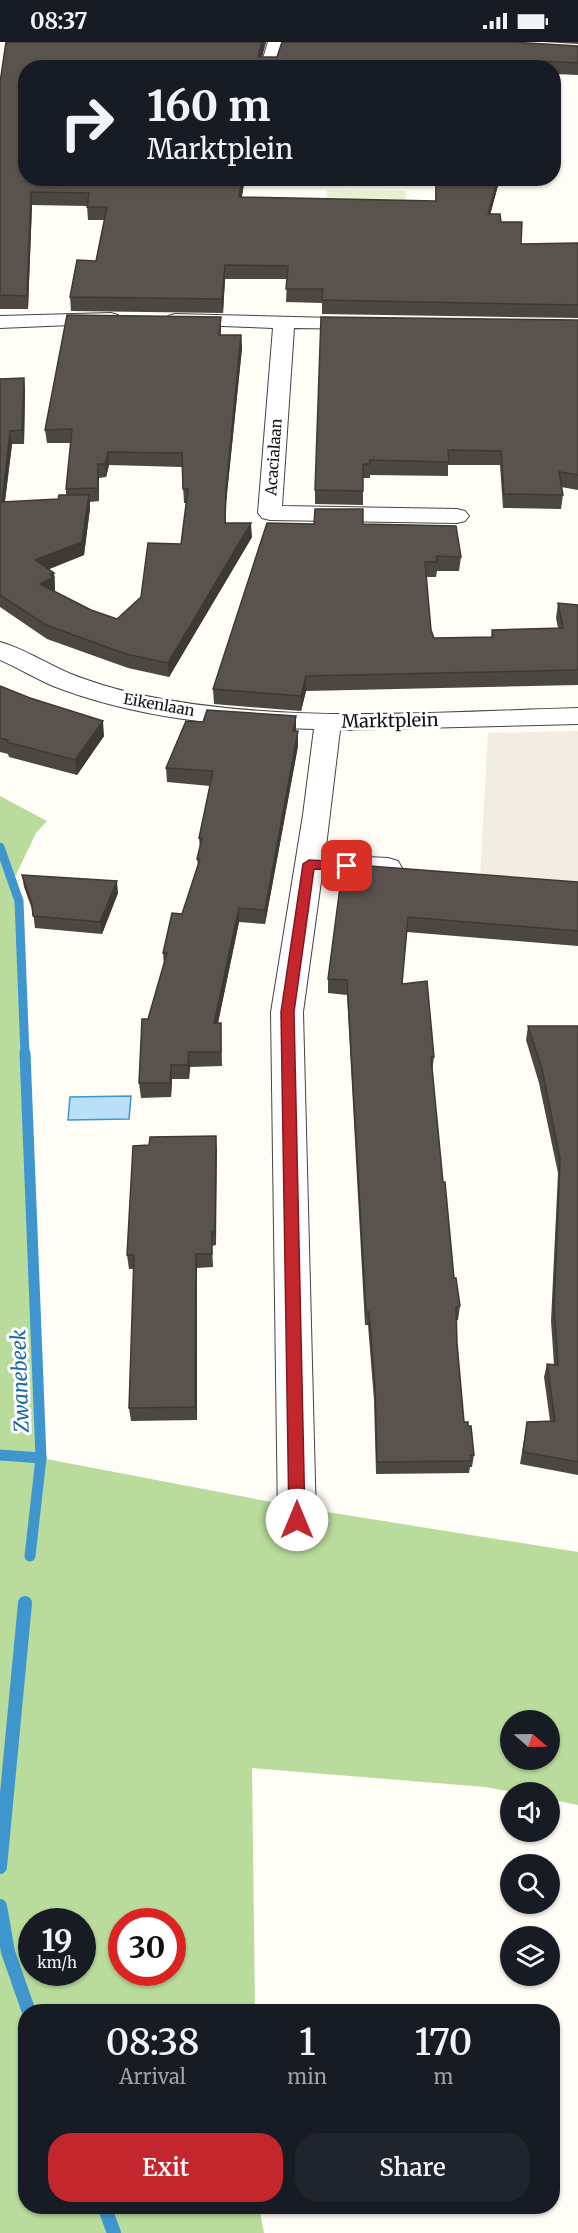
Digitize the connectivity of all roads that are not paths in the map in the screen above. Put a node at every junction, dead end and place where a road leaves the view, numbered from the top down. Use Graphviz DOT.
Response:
graph roads {
  1 [pos="276,42"];
  2 [pos="270,60"];
  3 [pos="135,319"];
  4 [pos="158,320"];
  5 [pos="284,321"];
  6 [pos="0,322"];
  7 [pos="391,323"];
  8 [pos="457,516"];
  9 [pos="0,650"];
  10 [pos="578,716"];
  11 [pos="328,722"];
  12 [pos="309,864"];
  13 [pos="409,870"];
  14 [pos="297,1520"];
  1 -- 2 [label="street"];
  3 -- 6 [label="street"];
  4 -- 5 [label="street"];
  5 -- 7 [label="street"];
  5 -- 8 [label="street, Acacialaan"];
  9 -- 11 [label="street, Eikenlaan"];
  10 -- 11 [label="street, Marktplein"];
  11 -- 12 [label="street, Marktplein"];
  12 -- 13 [label="street"];
  12 -- 14 [label="street, Marktplein"];
}
